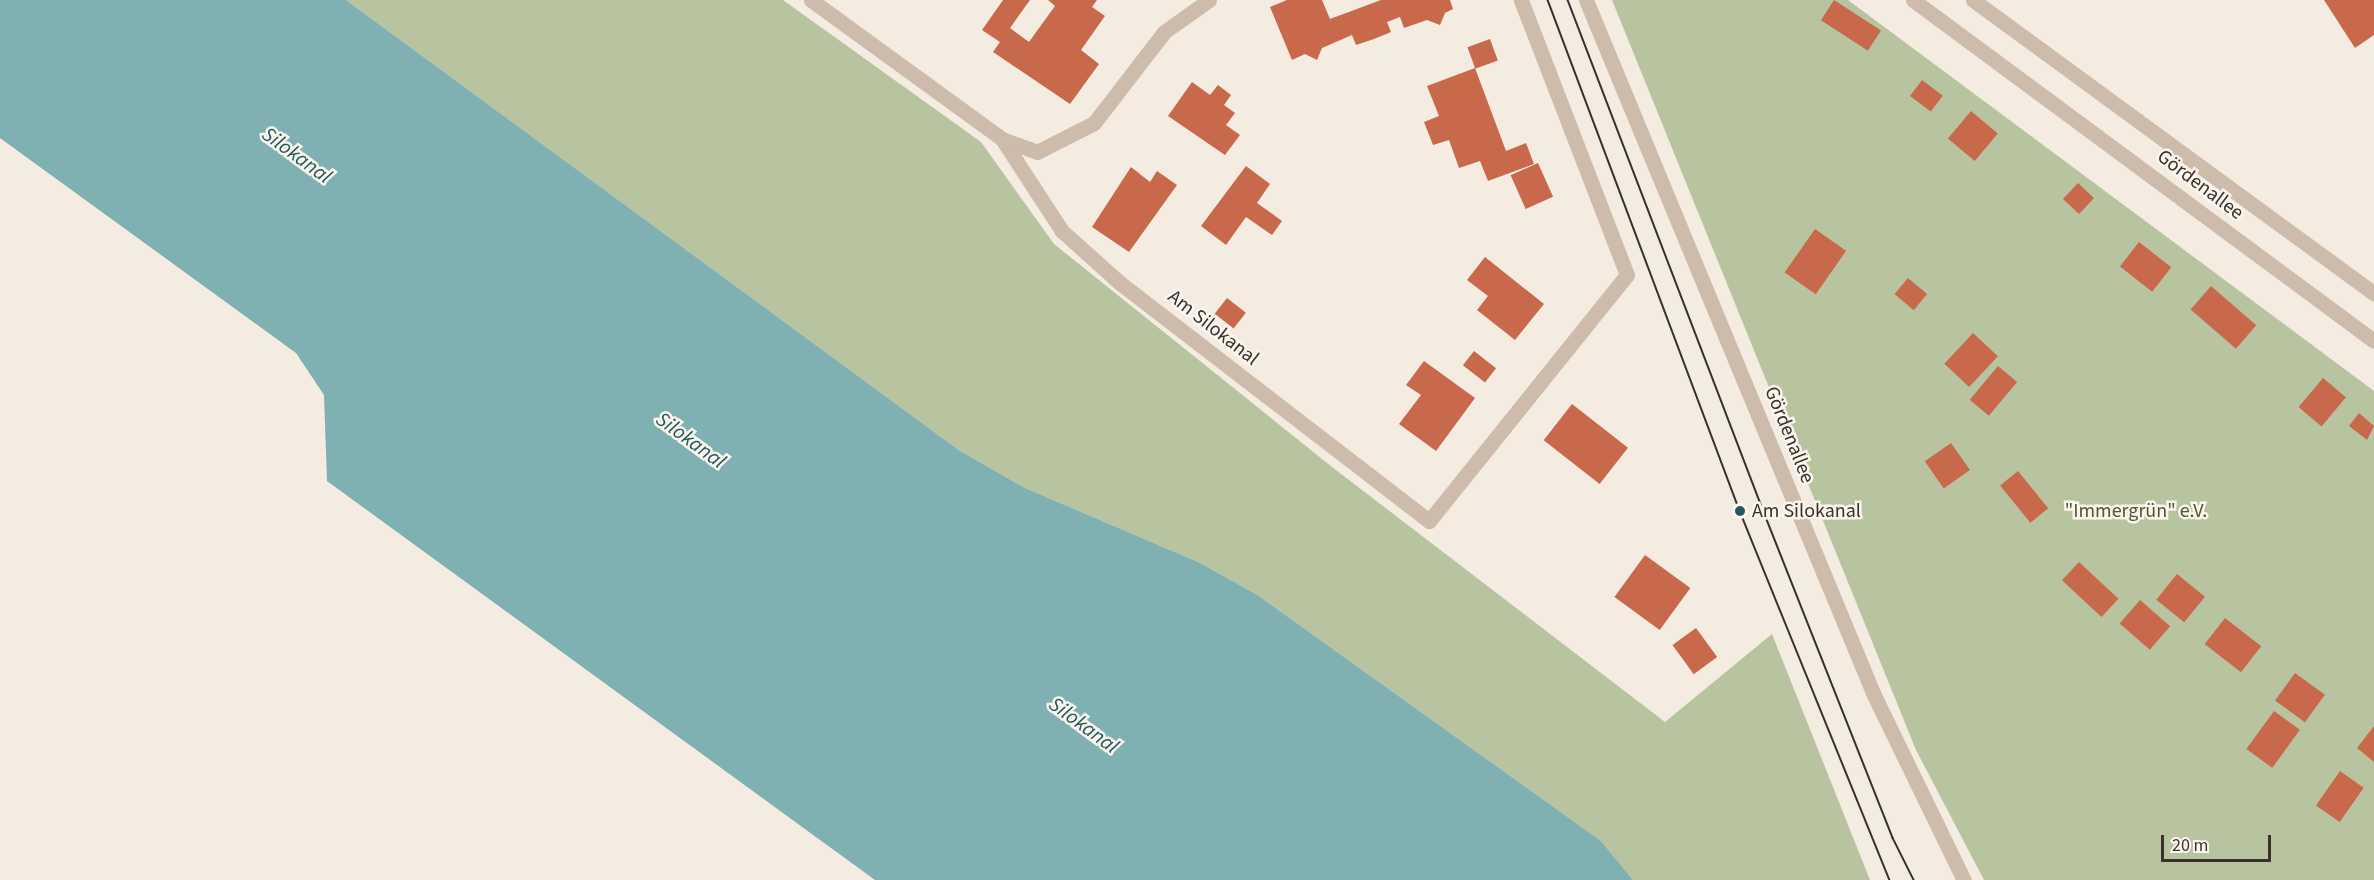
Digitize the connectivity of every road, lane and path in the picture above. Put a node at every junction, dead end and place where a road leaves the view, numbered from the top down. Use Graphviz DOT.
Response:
graph roads {
  1 [pos="811,0"];
  2 [pos="1209,0"];
  3 [pos="1521,0"];
  4 [pos="1586,0"];
  5 [pos="1913,0"];
  6 [pos="1973,0"];
  7 [pos="1002,139"];
  8 [pos="2374,293"];
  9 [pos="2374,341"];
  10 [pos="1964,880"];
  1 -- 7 [label="street, Am Silokanal"];
  2 -- 7 [label="street, Am Silokanal"];
  3 -- 7 [label="street, Am Silokanal"];
  4 -- 10 [label="street, Gördenallee"];
  5 -- 9 [label="street, Gördenallee"];
  6 -- 8 [label="street, Gördenallee"];
}
